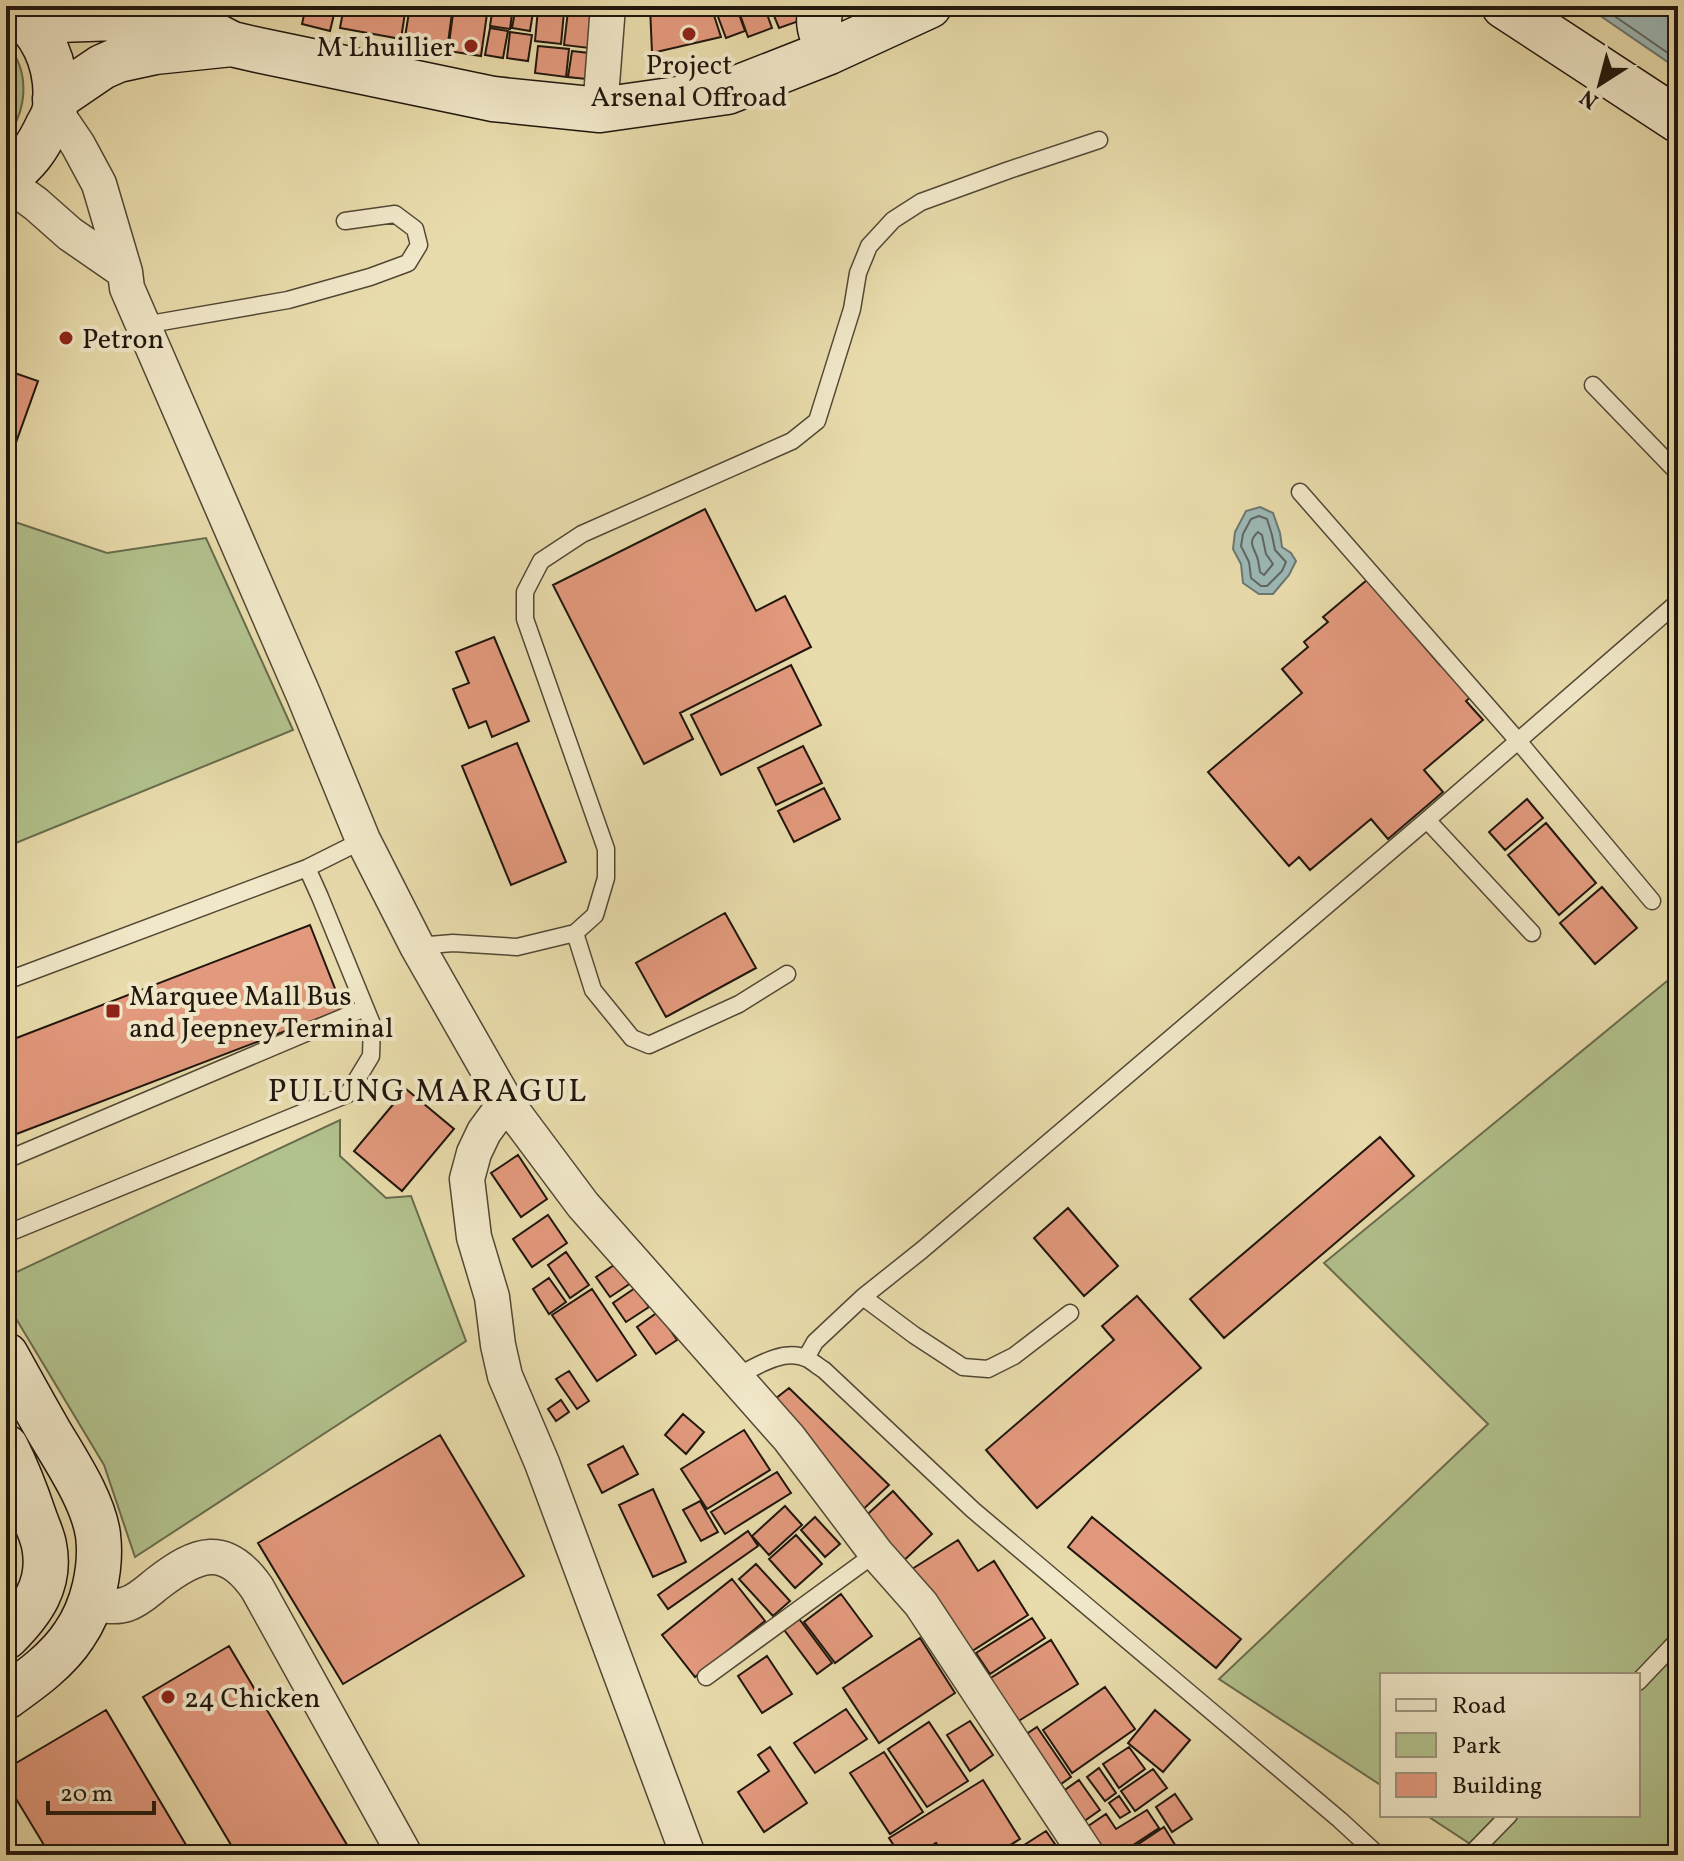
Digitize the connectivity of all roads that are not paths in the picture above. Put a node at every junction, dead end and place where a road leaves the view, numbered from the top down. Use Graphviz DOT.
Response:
graph roads {
  1 [pos="608,6"];
  2 [pos="822,6"];
  3 [pos="929,6"];
  4 [pos="1504,6"];
  5 [pos="17,11"];
  6 [pos="168,11"];
  7 [pos="232,44"];
  8 [pos="829,52"];
  9 [pos="55,105"];
  10 [pos="600,110"];
  11 [pos="1678,120"];
  12 [pos="1099,140"];
  13 [pos="6,180"];
  14 [pos="345,221"];
  15 [pos="125,272"];
  16 [pos="144,325"];
  17 [pos="1593,385"];
  18 [pos="1678,473"];
  19 [pos="1300,492"];
  20 [pos="1678,602"];
  21 [pos="1519,742"];
  22 [pos="1427,820"];
  23 [pos="363,840"];
  24 [pos="307,868"];
  25 [pos="1652,901"];
  26 [pos="575,933"];
  27 [pos="1532,933"];
  28 [pos="417,946"];
  29 [pos="787,974"];
  30 [pos="6,981"];
  31 [pos="365,1008"];
  32 [pos="506,1102"];
  33 [pos="6,1160"];
  34 [pos="6,1234"];
  35 [pos="863,1297"];
  36 [pos="1070,1313"];
  37 [pos="6,1355"];
  38 [pos="806,1358"];
  39 [pos="734,1378"];
  40 [pos="6,1447"];
  41 [pos="876,1553"];
  42 [pos="90,1604"];
  43 [pos="6,1637"];
  44 [pos="1678,1640"];
  45 [pos="706,1677"];
  46 [pos="1640,1680"];
  47 [pos="6,1697"];
  48 [pos="1507,1817"];
  49 [pos="405,1855"];
  50 [pos="688,1855"];
  51 [pos="1087,1855"];
  52 [pos="1378,1855"];
  53 [pos="1470,1855"];
  1 -- 10 [label="street"];
  2 -- 8 [label="main road"];
  3 -- 8 [label="main road"];
  4 -- 11 [label="main road"];
  5 -- 6 [label="main road"];
  5 -- 9 [label="main road"];
  6 -- 7 [label="main road"];
  7 -- 9 [label="main road"];
  7 -- 10 [label="main road"];
  8 -- 10 [label="main road"];
  9 -- 13 [label="main road"];
  9 -- 15 [label="street"];
  12 -- 26 [label="lane"];
  13 -- 15 [label="street"];
  14 -- 16 [label="lane"];
  15 -- 16 [label="street"];
  16 -- 23 [label="street"];
  17 -- 18 [label="lane"];
  19 -- 21 [label="lane"];
  20 -- 21 [label="lane"];
  21 -- 22 [label="lane"];
  21 -- 25 [label="lane"];
  22 -- 27 [label="lane"];
  22 -- 35 [label="lane"];
  23 -- 24 [label="lane"];
  23 -- 28 [label="street"];
  24 -- 30 [label="lane"];
  24 -- 31 [label="lane"];
  26 -- 28 [label="lane"];
  26 -- 29 [label="lane"];
  28 -- 32 [label="street"];
  31 -- 33 [label="lane"];
  31 -- 34 [label="lane"];
  32 -- 39 [label="street"];
  32 -- 50 [label="street"];
  35 -- 36 [label="lane"];
  35 -- 38 [label="lane"];
  37 -- 42 [label="main road"];
  38 -- 39 [label="lane"];
  38 -- 52 [label="lane"];
  39 -- 41 [label="street"];
  40 -- 43 [label="main road"];
  41 -- 45 [label="lane"];
  41 -- 51 [label="street"];
  42 -- 47 [label="main road"];
  42 -- 49 [label="street"];
  44 -- 46 [label="lane"];
  48 -- 53 [label="lane"];
}
